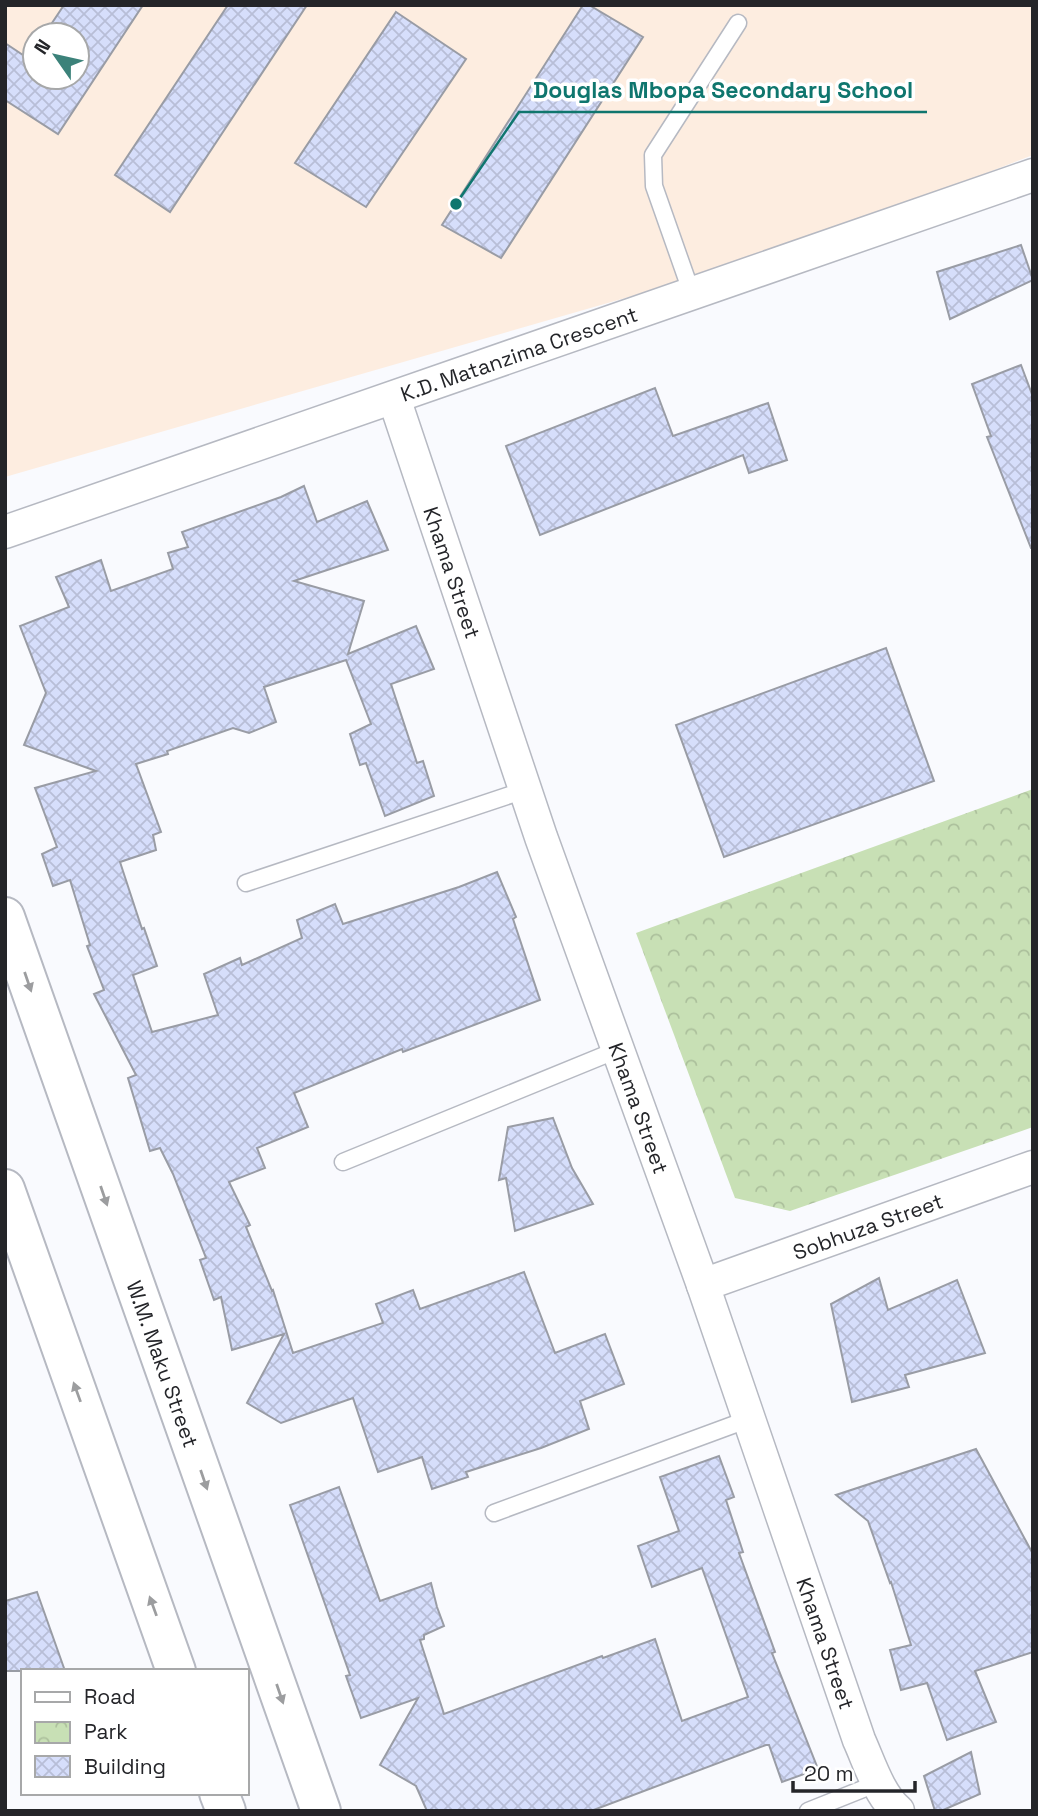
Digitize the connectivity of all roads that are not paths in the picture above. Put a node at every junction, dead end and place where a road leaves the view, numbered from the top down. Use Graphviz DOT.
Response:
graph roads {
  1 [pos="738,23"];
  2 [pos="1033,175"];
  3 [pos="692,294"];
  4 [pos="394,398"];
  5 [pos="5,532"];
  6 [pos="525,790"];
  7 [pos="246,883"];
  8 [pos="5,917"];
  9 [pos="617,1050"];
  10 [pos="343,1162"];
  11 [pos="1033,1167"];
  12 [pos="5,1189"];
  13 [pos="703,1285"];
  14 [pos="749,1419"];
  15 [pos="494,1513"];
  16 [pos="175,1669"];
  17 [pos="878,1783"];
  18 [pos="321,1811"];
  19 [pos="808,1811"];
  20 [pos="898,1811"];
  1 -- 3 [label="lane"];
  2 -- 3 [label="street, K.D. Matanzima Crescent"];
  3 -- 4 [label="street, K.D. Matanzima Crescent"];
  4 -- 5 [label="street, K.D. Matanzima Crescent"];
  4 -- 6 [label="street, Khama Street"];
  6 -- 7 [label="lane"];
  6 -- 9 [label="street, Khama Street"];
  8 -- 18 [label="street, W.M. Maku Street, one-way"];
  9 -- 10 [label="lane"];
  9 -- 13 [label="street, Khama Street"];
  11 -- 13 [label="street, Sobhuza Street"];
  16 -- 12 [label="street, one-way"];
  13 -- 14 [label="street, Khama Street"];
  14 -- 15 [label="lane"];
  14 -- 17 [label="street, Khama Street"];
  17 -- 19 [label="lane"];
  17 -- 20 [label="street, Khama Street"];
}
